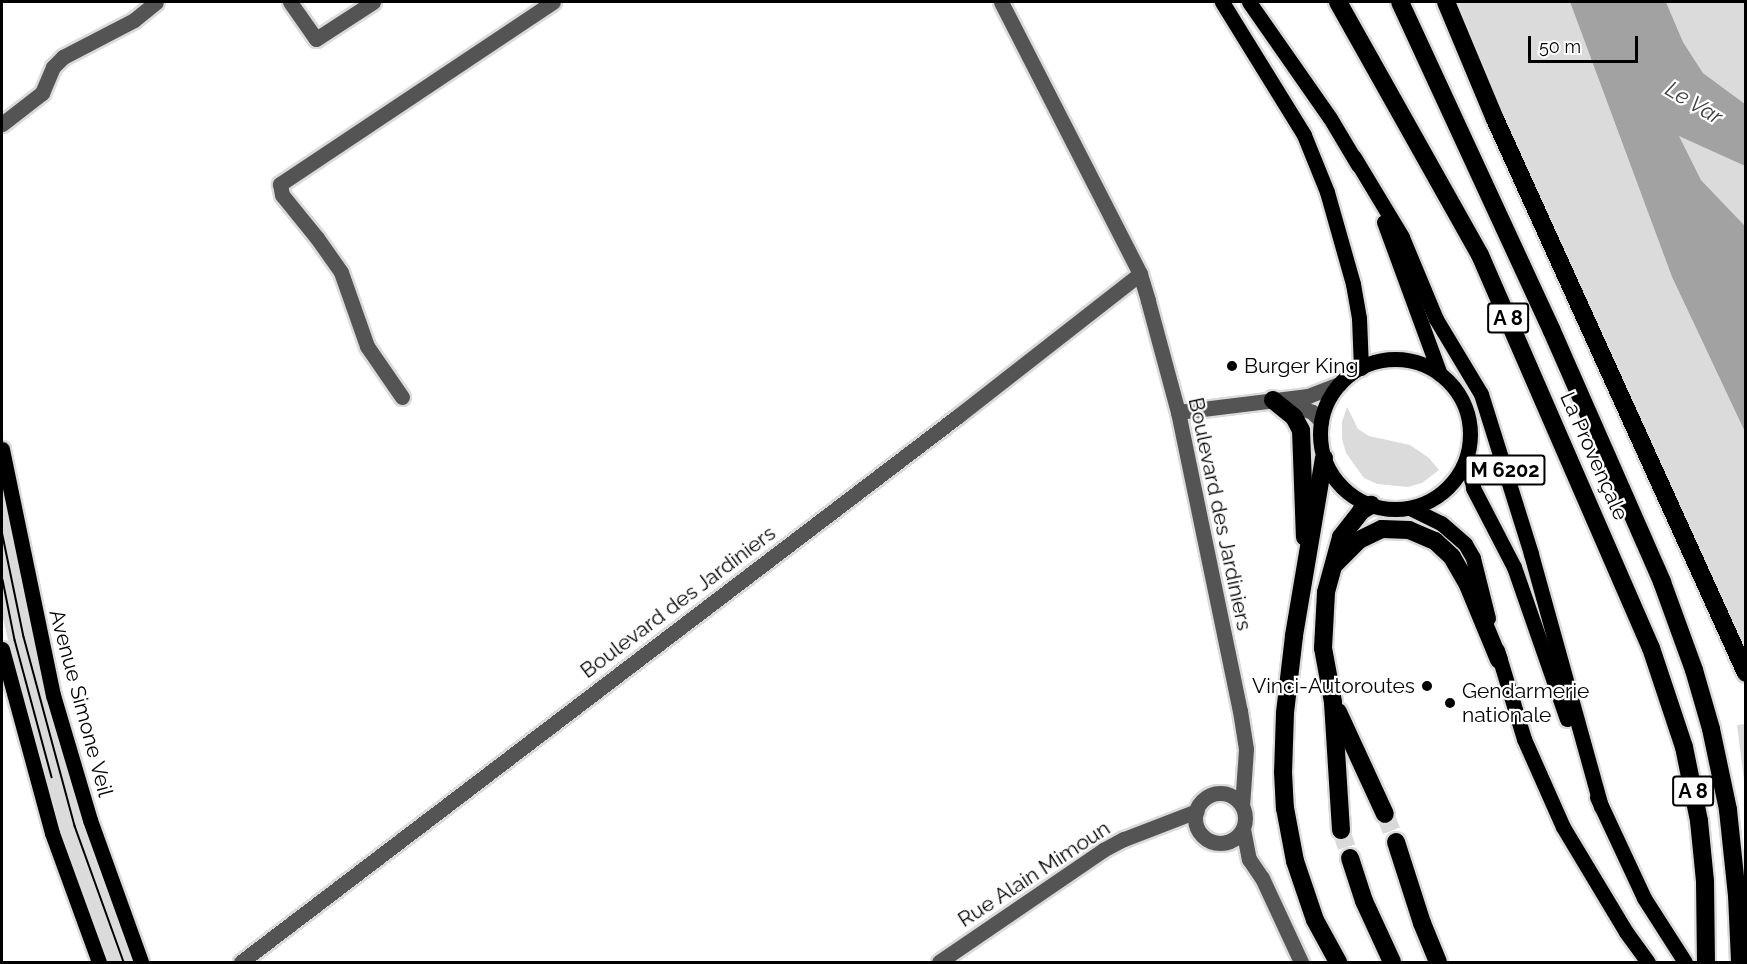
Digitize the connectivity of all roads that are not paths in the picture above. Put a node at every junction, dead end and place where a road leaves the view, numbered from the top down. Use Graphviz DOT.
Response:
graph roads {
  1 [pos="156,2"];
  2 [pos="290,2"];
  3 [pos="373,2"];
  4 [pos="553,2"];
  5 [pos="1001,2"];
  6 [pos="1222,2"];
  7 [pos="1249,2"];
  8 [pos="1338,2"];
  9 [pos="1400,2"];
  10 [pos="1446,2"];
  11 [pos="2,124"];
  12 [pos="1354,157"];
  13 [pos="1140,274"];
  14 [pos="1361,368"];
  15 [pos="1440,374"];
  16 [pos="1340,384"];
  17 [pos="402,397"];
  18 [pos="1273,400"];
  19 [pos="1178,412"];
  20 [pos="1321,421"];
  21 [pos="2,449"];
  22 [pos="1467,456"];
  23 [pos="1324,458"];
  24 [pos="1371,505"];
  25 [pos="1410,508"];
  26 [pos="1308,557"];
  27 [pos="1331,569"];
  28 [pos="2,649"];
  29 [pos="1499,660"];
  30 [pos="1746,673"];
  31 [pos="1334,702"];
  32 [pos="1246,764"];
  33 [pos="1220,794"];
  34 [pos="1242,806"];
  35 [pos="1601,806"];
  36 [pos="1197,811"];
  37 [pos="1385,814"];
  38 [pos="1156,829"];
  39 [pos="1243,829"];
  40 [pos="1341,830"];
  41 [pos="1200,833"];
  42 [pos="1396,842"];
  43 [pos="1220,843"];
  44 [pos="1350,858"];
  45 [pos="1249,859"];
  46 [pos="99,963"];
  47 [pos="141,963"];
  48 [pos="241,963"];
  49 [pos="939,963"];
  50 [pos="1301,963"];
  51 [pos="1338,963"];
  52 [pos="1392,963"];
  53 [pos="1438,963"];
  54 [pos="1648,963"];
  55 [pos="1685,963"];
  56 [pos="1706,963"];
  57 [pos="1740,963"];
  1 -- 11 [label="street"];
  2 -- 3 [label="street"];
  4 -- 17 [label="street"];
  5 -- 13 [label="street, Boulevard des Jardiniers"];
  6 -- 14 [label="main road"];
  7 -- 12 [label="main road, M 6202"];
  8 -- 56 [label="highway, La Provençale / A 8"];
  9 -- 57 [label="highway, La Provençale / A 8"];
  10 -- 30 [label="highway"];
  12 -- 15 [label="main road, M 6202"];
  12 -- 35 [label="main road, M 6202"];
  13 -- 19 [label="street, Boulevard des Jardiniers"];
  13 -- 48 [label="street, Boulevard des Jardiniers"];
  14 -- 15 [label="main road"];
  14 -- 16 [label="main road"];
  15 -- 22 [label="main road"];
  16 -- 18 [label="street"];
  16 -- 20 [label="main road"];
  18 -- 19 [label="street"];
  18 -- 20 [label="street"];
  18 -- 26 [label="highway"];
  19 -- 32 [label="street, Boulevard des Jardiniers"];
  20 -- 23 [label="main road"];
  21 -- 47 [label="main road, Avenue Simone Veil"];
  22 -- 25 [label="main road"];
  22 -- 35 [label="main road, M 6202"];
  23 -- 24 [label="main road"];
  23 -- 26 [label="highway"];
  24 -- 25 [label="main road"];
  24 -- 27 [label="highway"];
  25 -- 29 [label="main road"];
  26 -- 51 [label="highway"];
  27 -- 29 [label="highway"];
  27 -- 31 [label="highway"];
  28 -- 46 [label="main road"];
  29 -- 54 [label="main road"];
  31 -- 37 [label="highway"];
  31 -- 40 [label="highway"];
  32 -- 33 [label="street"];
  32 -- 34 [label="street, Boulevard des Jardiniers"];
  33 -- 34 [label="street"];
  33 -- 36 [label="street"];
  34 -- 39 [label="street"];
  35 -- 55 [label="main road, M 6202"];
  36 -- 38 [label="street, Rue Alain Mimoun"];
  36 -- 41 [label="street"];
  38 -- 41 [label="street, Rue Alain Mimoun"];
  38 -- 49 [label="street, Rue Alain Mimoun"];
  39 -- 43 [label="street"];
  39 -- 45 [label="street"];
  41 -- 43 [label="street"];
  42 -- 53 [label="highway"];
  43 -- 45 [label="street"];
  44 -- 52 [label="highway"];
  45 -- 50 [label="street"];
}
